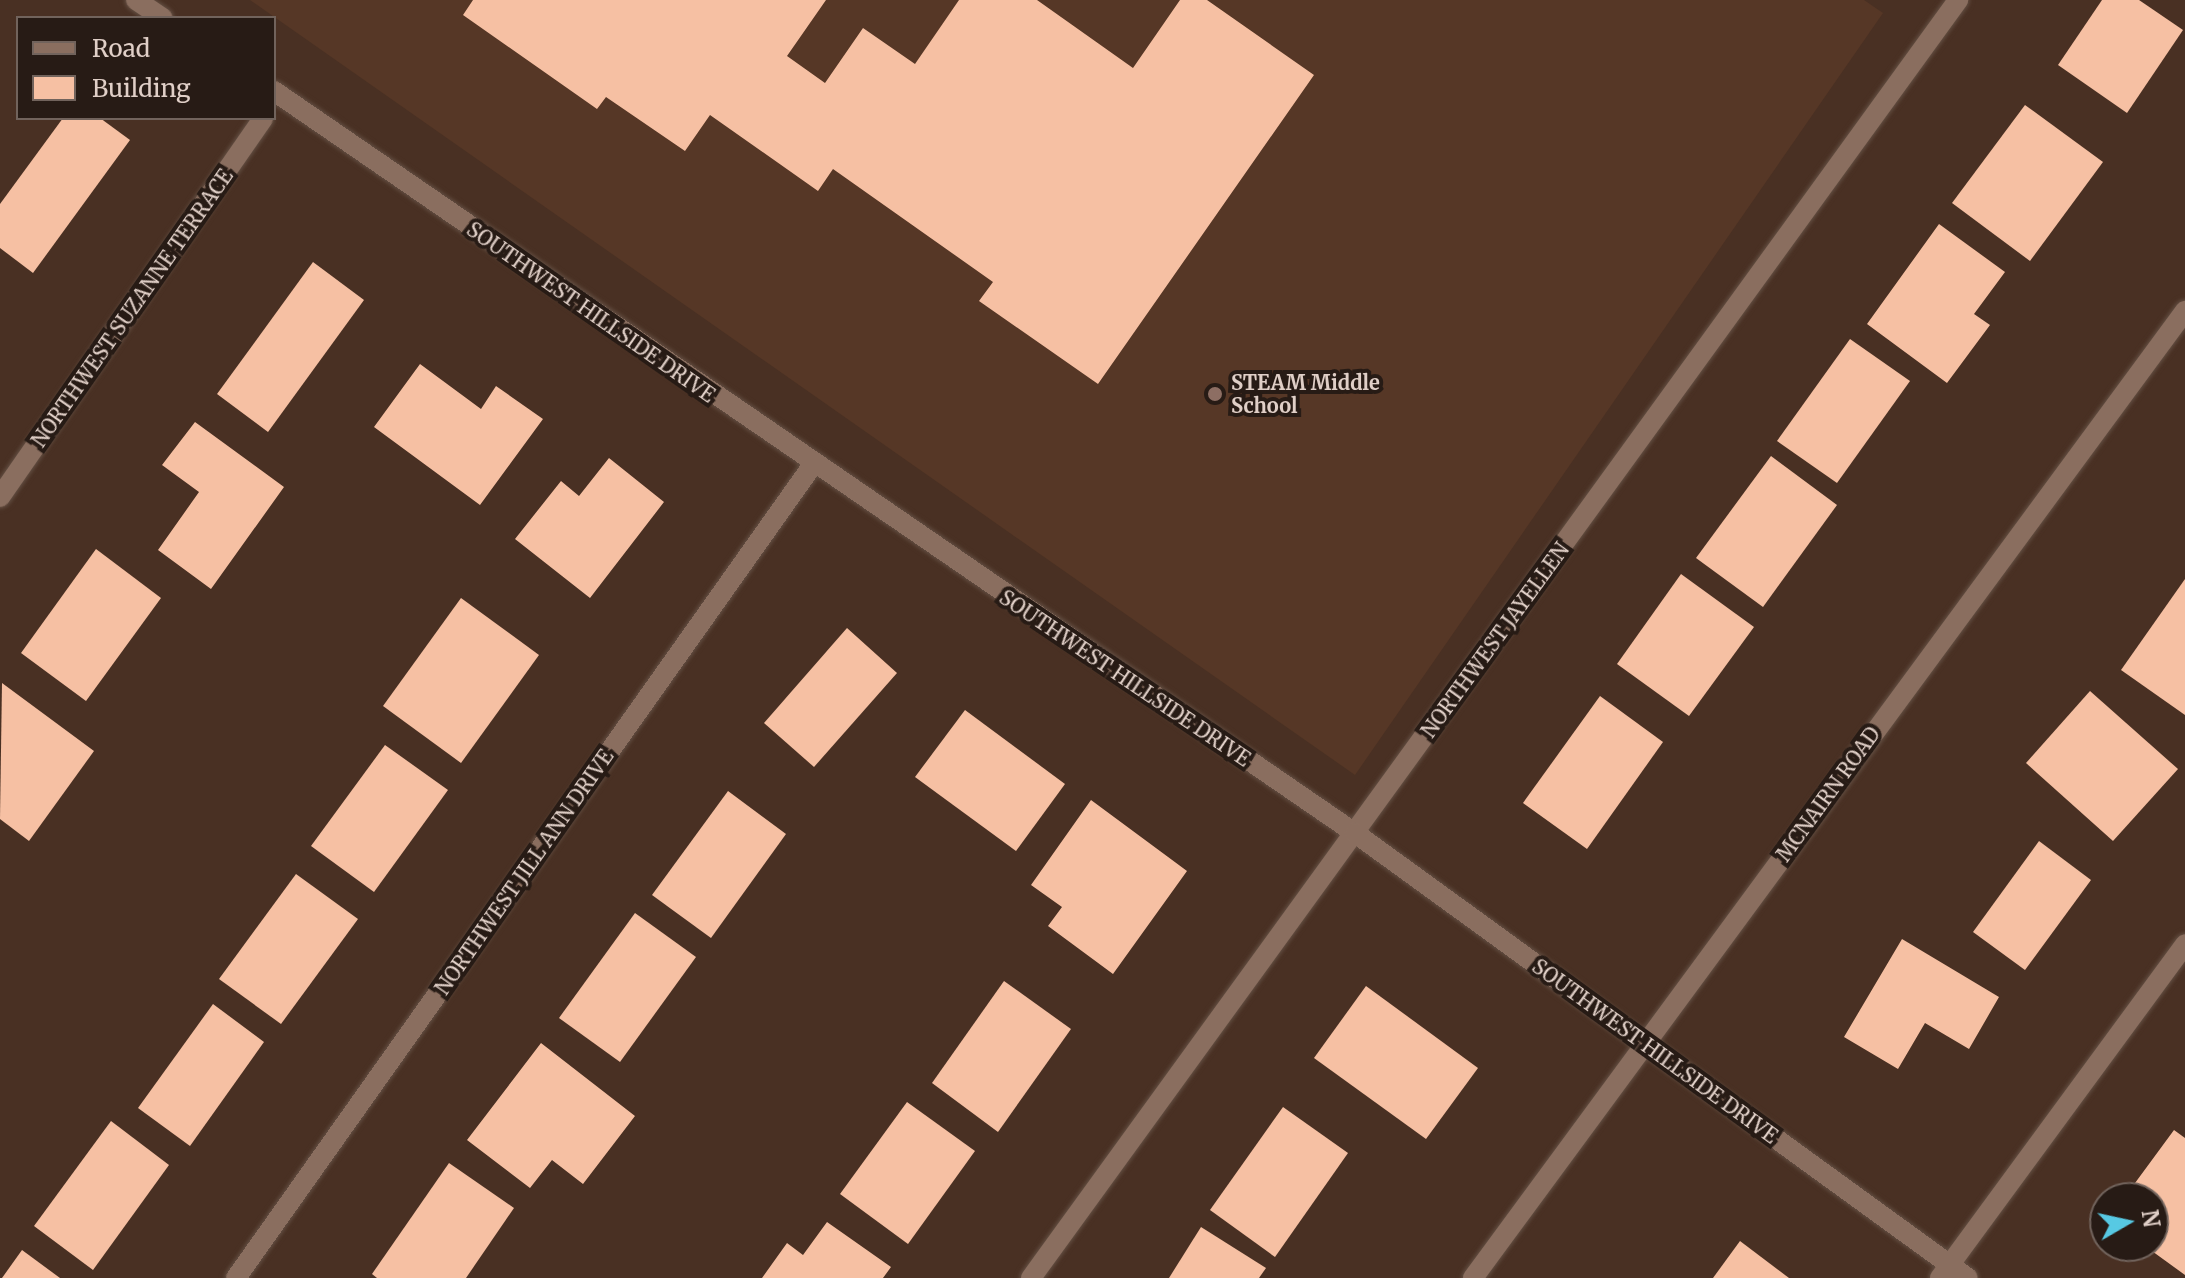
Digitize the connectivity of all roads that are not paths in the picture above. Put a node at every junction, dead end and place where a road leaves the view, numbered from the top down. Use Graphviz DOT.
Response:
graph roads {
  1 [pos="136,0"];
  2 [pos="1958,0"];
  3 [pos="160,16"];
  4 [pos="276,96"];
  5 [pos="262,120"];
  6 [pos="2185,311"];
  7 [pos="812,466"];
  8 [pos="0,497"];
  9 [pos="1355,833"];
  10 [pos="2185,944"];
  11 [pos="1645,1043"];
  12 [pos="1944,1272"];
  13 [pos="236,1278"];
  14 [pos="1031,1278"];
  15 [pos="1473,1278"];
  16 [pos="1968,1278"];
  1 -- 3 [label="street"];
  2 -- 9 [label="street, NORTHWEST JAYELLEN"];
  4 -- 7 [label="street, SOUTHWEST HILLSIDE DRIVE"];
  5 -- 8 [label="street, NORTHWEST SUZANNE TERRACE"];
  6 -- 11 [label="street, MCNAIRN ROAD"];
  7 -- 9 [label="street, SOUTHWEST HILLSIDE DRIVE"];
  7 -- 13 [label="street, NORTHWEST JILL ANN DRIVE"];
  9 -- 11 [label="street, SOUTHWEST HILLSIDE DRIVE"];
  9 -- 14 [label="street, NORTHWEST JAYELLEN"];
  10 -- 12 [label="street"];
  11 -- 12 [label="street, SOUTHWEST HILLSIDE DRIVE"];
  11 -- 15 [label="street, MCNAIRN ROAD"];
  12 -- 16 [label="street, SOUTHWEST HILLSIDE DRIVE"];
}
